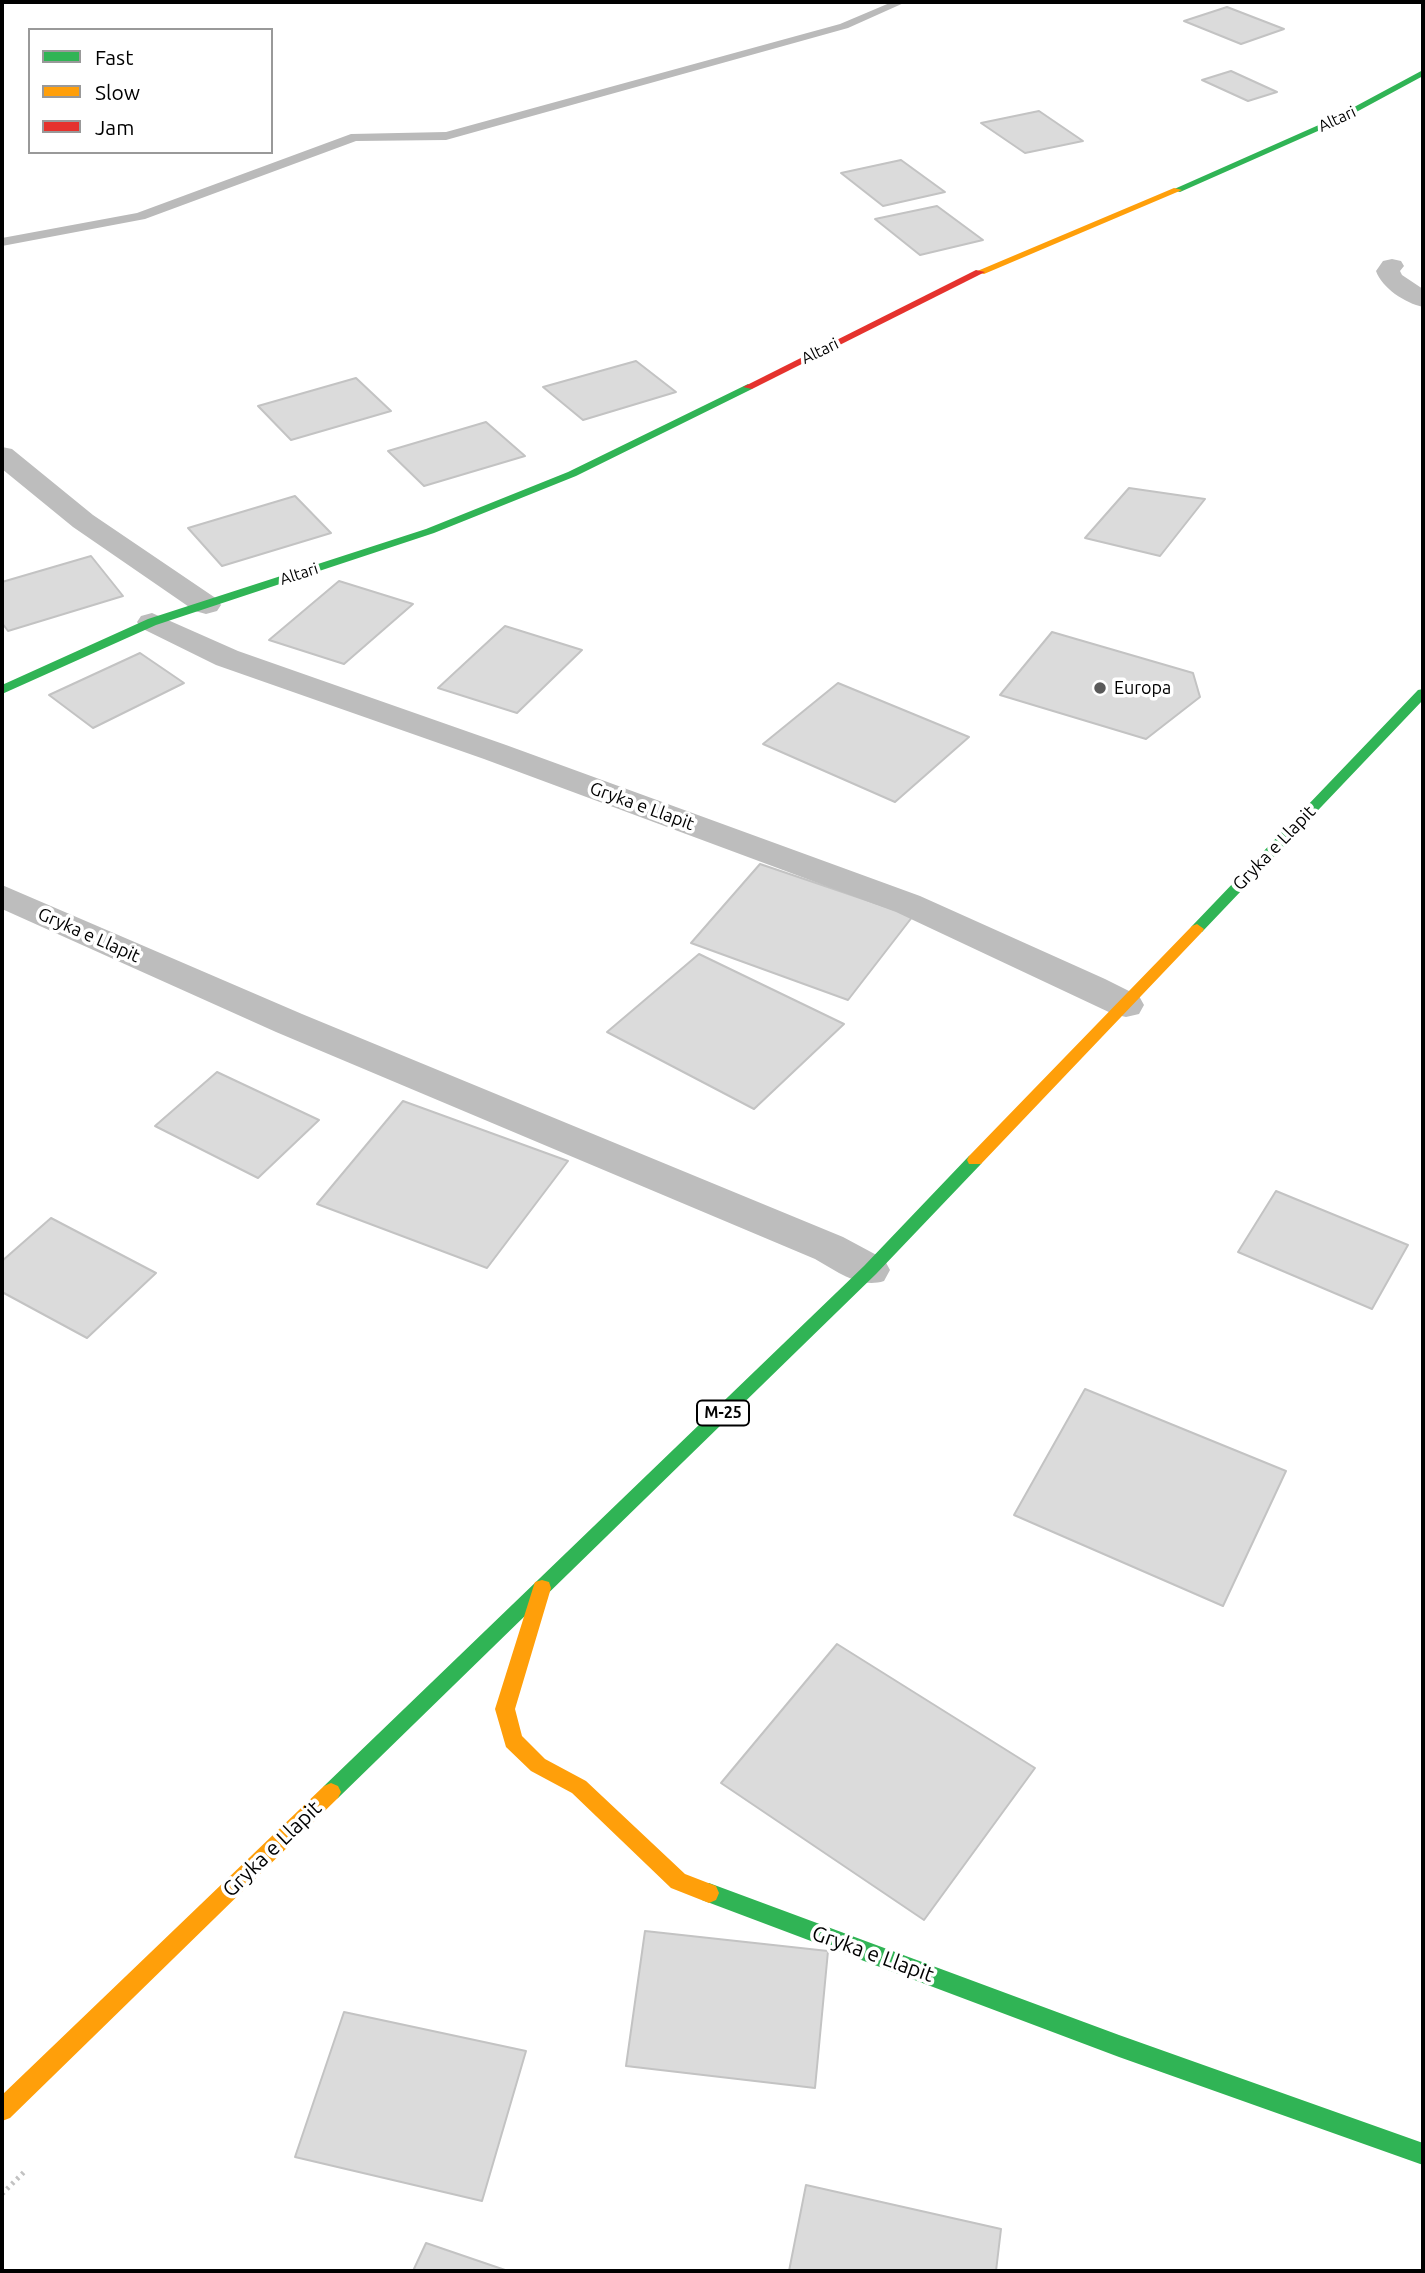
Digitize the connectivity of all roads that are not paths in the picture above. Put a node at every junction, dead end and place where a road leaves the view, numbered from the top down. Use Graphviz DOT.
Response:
graph roads {
  1 [pos="1423,73"];
  2 [pos="1392,266"];
  3 [pos="1423,300"];
  4 [pos="2,455"];
  5 [pos="206,605"];
  6 [pos="152,622"];
  7 [pos="2,690"];
  8 [pos="1423,693"];
  9 [pos="2,896"];
  10 [pos="1126,1005"];
  11 [pos="870,1270"];
  12 [pos="542,1588"];
  13 [pos="2,2110"];
  14 [pos="1423,2154"];
  1 -- 5 [label="street, Altari"];
  2 -- 3 [label="street"];
  4 -- 5 [label="street"];
  5 -- 6 [label="street, Altari"];
  6 -- 7 [label="street, Altari"];
  6 -- 10 [label="street, Gryka e Llapit"];
  8 -- 10 [label="street, Gryka e Llapit / M-25"];
  9 -- 11 [label="street, Gryka e Llapit"];
  10 -- 11 [label="street, Gryka e Llapit / M-25"];
  11 -- 12 [label="street, Gryka e Llapit / M-25"];
  12 -- 13 [label="street, Gryka e Llapit / M-25"];
  12 -- 14 [label="street, Gryka e Llapit"];
}
